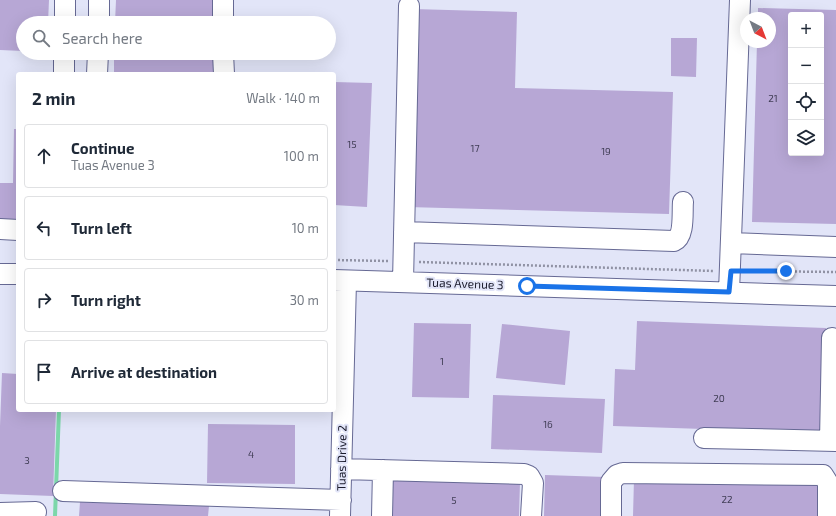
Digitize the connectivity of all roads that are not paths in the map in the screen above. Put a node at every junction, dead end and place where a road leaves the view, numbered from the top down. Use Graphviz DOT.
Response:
graph roads {
  1 [pos="65,0"];
  2 [pos="99,0"];
  3 [pos="223,0"];
  4 [pos="740,0"];
  5 [pos="409,6"];
  6 [pos="65,16"];
  7 [pos="99,16"];
  8 [pos="223,16"];
  9 [pos="64,60"];
  10 [pos="98,60"];
  11 [pos="224,60"];
  12 [pos="64,72"];
  13 [pos="98,72"];
  14 [pos="224,72"];
  15 [pos="682,202"];
  16 [pos="0,229"];
  17 [pos="16,230"];
  18 [pos="404,232"];
  19 [pos="731,243"];
  20 [pos="836,247"];
  21 [pos="0,274"];
  22 [pos="16,274"];
  23 [pos="340,280"];
  24 [pos="403,282"];
  25 [pos="729,292"];
  26 [pos="836,296"];
  27 [pos="832,338"];
  28 [pos="339,392"];
  29 [pos="704,438"];
  30 [pos="833,441"];
  31 [pos="341,469"];
  32 [pos="383,470"];
  33 [pos="63,491"];
  34 [pos="340,508"];
  35 [pos="36,512"];
  36 [pos="0,513"];
  37 [pos="382,516"];
  38 [pos="531,516"];
  39 [pos="611,516"];
  40 [pos="828,516"];
  1 -- 6 [label="street"];
  2 -- 7 [label="street"];
  3 -- 8 [label="street"];
  4 -- 19 [label="street"];
  5 -- 18 [label="street"];
  9 -- 12 [label="street"];
  10 -- 13 [label="street"];
  11 -- 14 [label="street"];
  15 -- 18 [label="street"];
  16 -- 17 [label="street"];
  18 -- 24 [label="street"];
  19 -- 20 [label="street"];
  19 -- 25 [label="street"];
  21 -- 22 [label="street"];
  23 -- 24 [label="street, Tuas Avenue 3"];
  23 -- 28 [label="street, Tuas Drive 2"];
  24 -- 25 [label="street, Tuas Avenue 3"];
  25 -- 26 [label="street, Tuas Avenue 3"];
  27 -- 30 [label="street"];
  28 -- 31 [label="street, Tuas Drive 2"];
  29 -- 30 [label="street"];
  31 -- 32 [label="street"];
  31 -- 34 [label="street, Tuas Drive 2"];
  32 -- 37 [label="street"];
  32 -- 38 [label="street"];
  33 -- 34 [label="street"];
  35 -- 36 [label="street"];
  39 -- 40 [label="street"];
}
